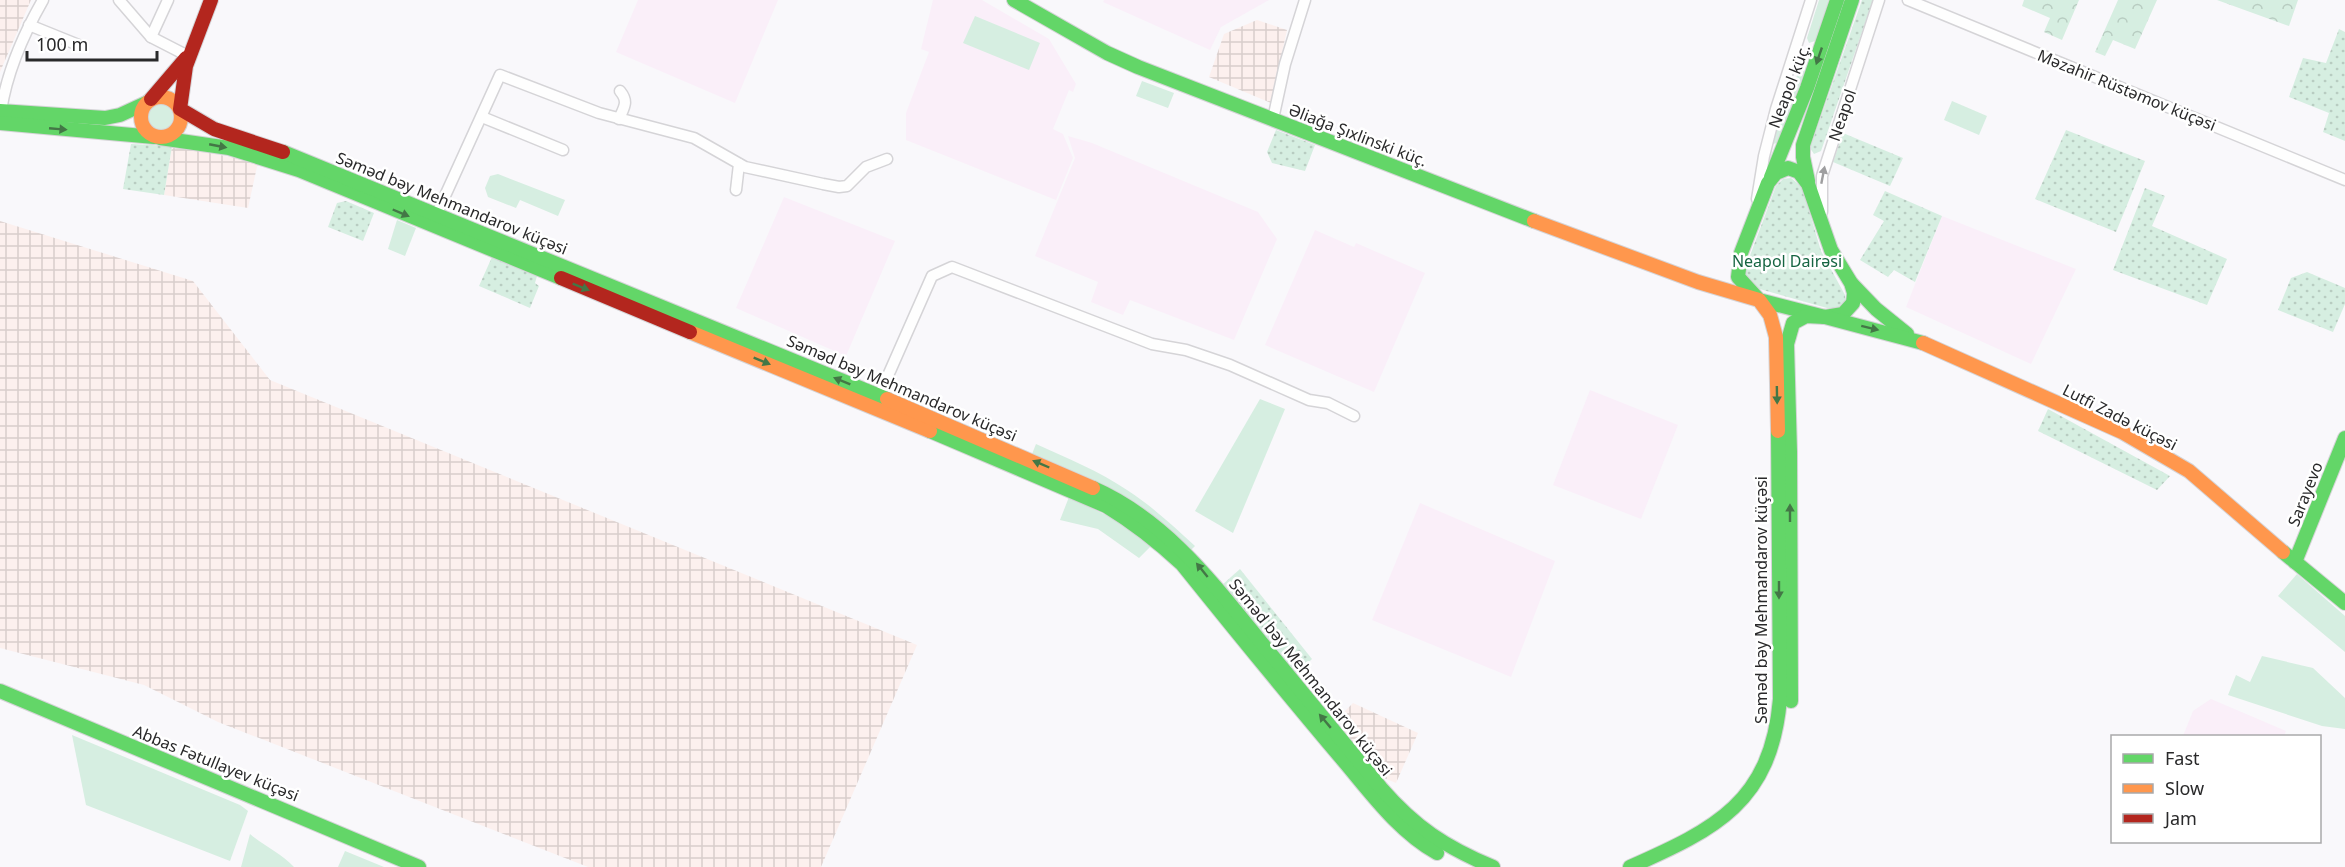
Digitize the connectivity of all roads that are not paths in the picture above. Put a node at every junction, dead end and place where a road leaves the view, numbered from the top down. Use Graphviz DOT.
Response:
graph roads {
  1 [pos="43,0"];
  2 [pos="120,0"];
  3 [pos="168,0"];
  4 [pos="211,0"];
  5 [pos="1014,0"];
  6 [pos="1305,0"];
  7 [pos="1811,0"];
  8 [pos="1837,0"];
  9 [pos="1852,0"];
  10 [pos="1879,0"];
  11 [pos="1908,0"];
  12 [pos="29,25"];
  13 [pos="151,38"];
  14 [pos="81,46"];
  15 [pos="188,56"];
  16 [pos="620,92"];
  17 [pos="148,101"];
  18 [pos="180,109"];
  19 [pos="0,111"];
  20 [pos="482,117"];
  21 [pos="619,119"];
  22 [pos="1273,119"];
  23 [pos="0,123"];
  24 [pos="157,137"];
  25 [pos="563,150"];
  26 [pos="887,159"];
  27 [pos="739,164"];
  28 [pos="2345,180"];
  29 [pos="1768,183"];
  30 [pos="1809,184"];
  31 [pos="736,190"];
  32 [pos="434,220"];
  33 [pos="1753,222"];
  34 [pos="1825,233"];
  35 [pos="1741,252"];
  36 [pos="1698,282"];
  37 [pos="1851,283"];
  38 [pos="1759,300"];
  39 [pos="1825,317"];
  40 [pos="1915,339"];
  41 [pos="879,396"];
  42 [pos="1354,416"];
  43 [pos="2345,438"];
  44 [pos="2295,562"];
  45 [pos="2345,603"];
  46 [pos="0,691"];
  47 [pos="1648,865"];
  48 [pos="419,867"];
  49 [pos="1467,867"];
  50 [pos="1493,867"];
  51 [pos="1630,867"];
  1 -- 12 [label="street"];
  2 -- 13 [label="street"];
  3 -- 13 [label="street"];
  4 -- 15 [label="main road"];
  5 -- 22 [label="main road, Əliağa Şıxlinski küç."];
  6 -- 22 [label="street"];
  7 -- 33 [label="street"];
  8 -- 29 [label="main road, Neapol küç., one-way"];
  9 -- 30 [label="main road, Neapol küç."];
  34 -- 10 [label="street, Neapol, one-way"];
  11 -- 28 [label="street, Məzahir Rüstəmov küçəsi"];
  12 -- 14 [label="street"];
  12 -- 19 [label="street"];
  13 -- 15 [label="street"];
  15 -- 17 [label="main road"];
  15 -- 18 [label="main road"];
  16 -- 21 [label="street"];
  17 -- 18 [label="main road"];
  17 -- 19 [label="main road"];
  17 -- 24 [label="main road"];
  18 -- 24 [label="main road"];
  18 -- 32 [label="main road, Səməd bəy Mehmandarov küçəsi"];
  20 -- 21 [label="street"];
  20 -- 25 [label="street"];
  20 -- 32 [label="street"];
  21 -- 27 [label="street"];
  22 -- 36 [label="main road, Əliağa Şıxlinski küç."];
  23 -- 24 [label="main road, Səməd bəy Mehmandarov küçəsi, one-way"];
  24 -- 32 [label="main road, Səməd bəy Mehmandarov küçəsi, one-way"];
  26 -- 27 [label="street"];
  27 -- 31 [label="street"];
  29 -- 30 [label="main road"];
  29 -- 33 [label="main road, Neapol küç."];
  30 -- 34 [label="main road, Neapol küç."];
  41 -- 32 [label="main road, Səməd bəy Mehmandarov küçəsi, one-way"];
  32 -- 49 [label="main road, Səməd bəy Mehmandarov küçəsi, one-way"];
  33 -- 35 [label="main road, Neapol küç."];
  34 -- 37 [label="main road, Neapol küç."];
  35 -- 36 [label="main road"];
  35 -- 38 [label="main road, Səməd bəy Mehmandarov küçəsi"];
  36 -- 38 [label="main road, Əliağa Şıxlinski küç."];
  37 -- 39 [label="main road"];
  37 -- 40 [label="main road, Neapol küç."];
  38 -- 39 [label="main road, Əliağa Şıxlinski küç."];
  38 -- 47 [label="main road, Səməd bəy Mehmandarov küçəsi, one-way"];
  39 -- 40 [label="main road, Əliağa Şıxlinski küç., one-way"];
  47 -- 39 [label="main road, Səməd bəy Mehmandarov küçəsi, one-way"];
  40 -- 44 [label="main road, Lutfi Zadə küçəsi"];
  41 -- 42 [label="street"];
  50 -- 41 [label="main road, Səməd bəy Mehmandarov küçəsi, one-way"];
  43 -- 44 [label="main road, Sarayevo"];
  44 -- 45 [label="main road, Lutfi Zadə küçəsi"];
  46 -- 48 [label="main road, Abbas Fətullayev küçəsi"];
  47 -- 51 [label="main road, Səməd bəy Mehmandarov küçəsi"];
}
